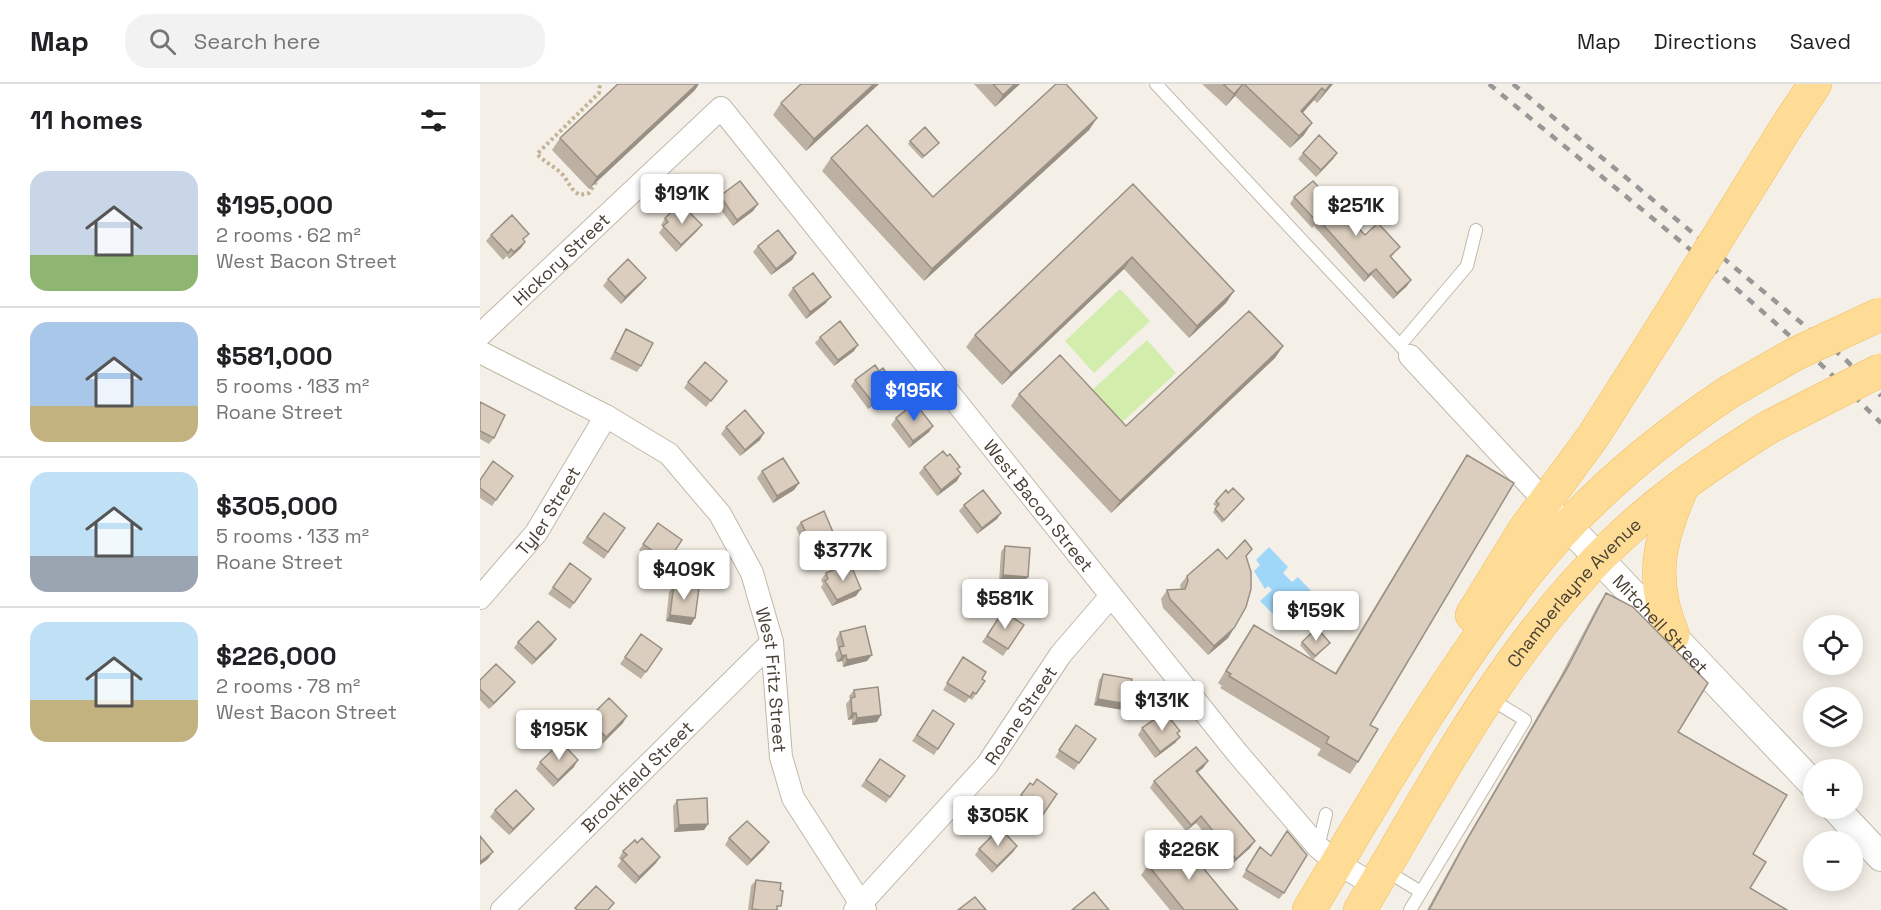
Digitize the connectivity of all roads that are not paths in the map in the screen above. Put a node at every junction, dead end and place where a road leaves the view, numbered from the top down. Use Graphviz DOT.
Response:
graph roads {
  1 [pos="1156,84"];
  2 [pos="1815,84"];
  3 [pos="721,108"];
  4 [pos="1476,230"];
  5 [pos="1881,314"];
  6 [pos="480,335"];
  7 [pos="1405,351"];
  8 [pos="480,352"];
  9 [pos="1881,370"];
  10 [pos="606,416"];
  11 [pos="1683,483"];
  12 [pos="1545,502"];
  13 [pos="1568,526"];
  14 [pos="1599,558"];
  15 [pos="1111,596"];
  16 [pos="480,598"];
  17 [pos="1673,635"];
  18 [pos="772,642"];
  19 [pos="1488,697"];
  20 [pos="1417,732"];
  21 [pos="1803,773"];
  22 [pos="1326,814"];
  23 [pos="1845,819"];
  24 [pos="1327,855"];
  25 [pos="1881,857"];
  26 [pos="1373,888"];
  27 [pos="1421,892"];
  28 [pos="860,908"];
  29 [pos="502,910"];
  30 [pos="1309,910"];
  31 [pos="1410,910"];
  1 -- 7 [label="lane"];
  2 -- 12 [label="main road, bridge"];
  3 -- 6 [label="street, Hickory Street"];
  3 -- 15 [label="street, West Bacon Street"];
  4 -- 7 [label="lane"];
  5 -- 13 [label="main road, bridge"];
  7 -- 12 [label="street, Mitchell Street"];
  8 -- 10 [label="street, West Fritz Street"];
  9 -- 11 [label="main road, Chamberlayne Avenue, bridge"];
  10 -- 16 [label="street, Tyler Street"];
  10 -- 18 [label="street, West Fritz Street"];
  11 -- 14 [label="main road, Chamberlayne Avenue"];
  11 -- 17 [label="main road"];
  12 -- 13 [label="street, Mitchell Street"];
  12 -- 20 [label="main road"];
  13 -- 14 [label="street, Mitchell Street"];
  13 -- 20 [label="main road"];
  14 -- 17 [label="street, Mitchell Street"];
  14 -- 19 [label="main road, Chamberlayne Avenue"];
  15 -- 24 [label="street, West Bacon Street"];
  15 -- 28 [label="street, Roane Street"];
  17 -- 21 [label="street, Mitchell Street"];
  18 -- 28 [label="street, West Fritz Street"];
  18 -- 29 [label="street, Brookfield Street"];
  19 -- 26 [label="main road, Chamberlayne Avenue"];
  19 -- 27 [label="lane"];
  20 -- 24 [label="main road"];
  22 -- 24 [label="lane"];
  23 -- 25 [label="street"];
  24 -- 26 [label="street, West Bacon Street"];
  24 -- 30 [label="main road"];
  26 -- 27 [label="lane"];
  27 -- 31 [label="lane"];
}
